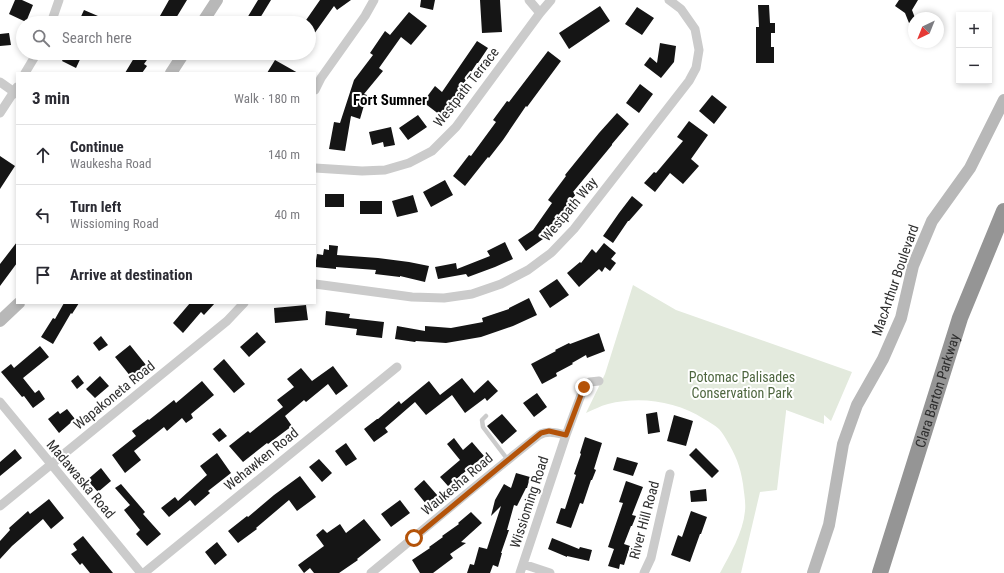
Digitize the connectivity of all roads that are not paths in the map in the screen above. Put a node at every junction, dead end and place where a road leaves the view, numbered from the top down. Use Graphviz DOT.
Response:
graph roads {
  1 [pos="59,0"];
  2 [pos="217,0"];
  3 [pos="374,0"];
  4 [pos="529,0"];
  5 [pos="551,0"];
  6 [pos="669,0"];
  7 [pos="540,13"];
  8 [pos="53,16"];
  9 [pos="207,16"];
  10 [pos="33,60"];
  11 [pos="179,60"];
  12 [pos="26,72"];
  13 [pos="172,72"];
  14 [pos="0,82"];
  15 [pos="316,88"];
  16 [pos="16,91"];
  17 [pos="1004,100"];
  18 [pos="0,113"];
  19 [pos="316,168"];
  20 [pos="1004,212"];
  21 [pos="316,284"];
  22 [pos="18,304"];
  23 [pos="243,304"];
  24 [pos="0,321"];
  25 [pos="396,367"];
  26 [pos="599,381"];
  27 [pos="0,402"];
  28 [pos="486,416"];
  29 [pos="566,435"];
  30 [pos="508,460"];
  31 [pos="51,464"];
  32 [pos="670,474"];
  33 [pos="0,506"];
  34 [pos="522,569"];
  35 [pos="143,573"];
  36 [pos="370,573"];
  37 [pos="550,573"];
  38 [pos="644,573"];
  39 [pos="813,573"];
  40 [pos="880,573"];
  1 -- 8 [label="street"];
  2 -- 9 [label="main road"];
  3 -- 15 [label="street"];
  4 -- 7 [label="street"];
  5 -- 7 [label="street, Westpath Terrace"];
  6 -- 21 [label="street, Westpath Way"];
  7 -- 19 [label="street, Westpath Terrace"];
  10 -- 12 [label="street"];
  11 -- 13 [label="main road"];
  14 -- 16 [label="street"];
  16 -- 18 [label="street"];
  17 -- 39 [label="main road, MacArthur Boulevard"];
  20 -- 40 [label="highway, Clara Barton Parkway"];
  22 -- 24 [label="main road"];
  23 -- 31 [label="street, Wapakoneta Road"];
  25 -- 35 [label="street, Wehawken Road"];
  26 -- 29 [label="street, Wissioming Road"];
  27 -- 31 [label="street, Madawaska Road"];
  28 -- 30 [label="lane"];
  29 -- 30 [label="street, Waukesha Road"];
  29 -- 34 [label="street, Wissioming Road"];
  30 -- 36 [label="street, Waukesha Road"];
  31 -- 33 [label="street, Wapakoneta Road"];
  31 -- 35 [label="street, Madawaska Road"];
  32 -- 38 [label="street, River Hill Road"];
  34 -- 37 [label="street"];
}
